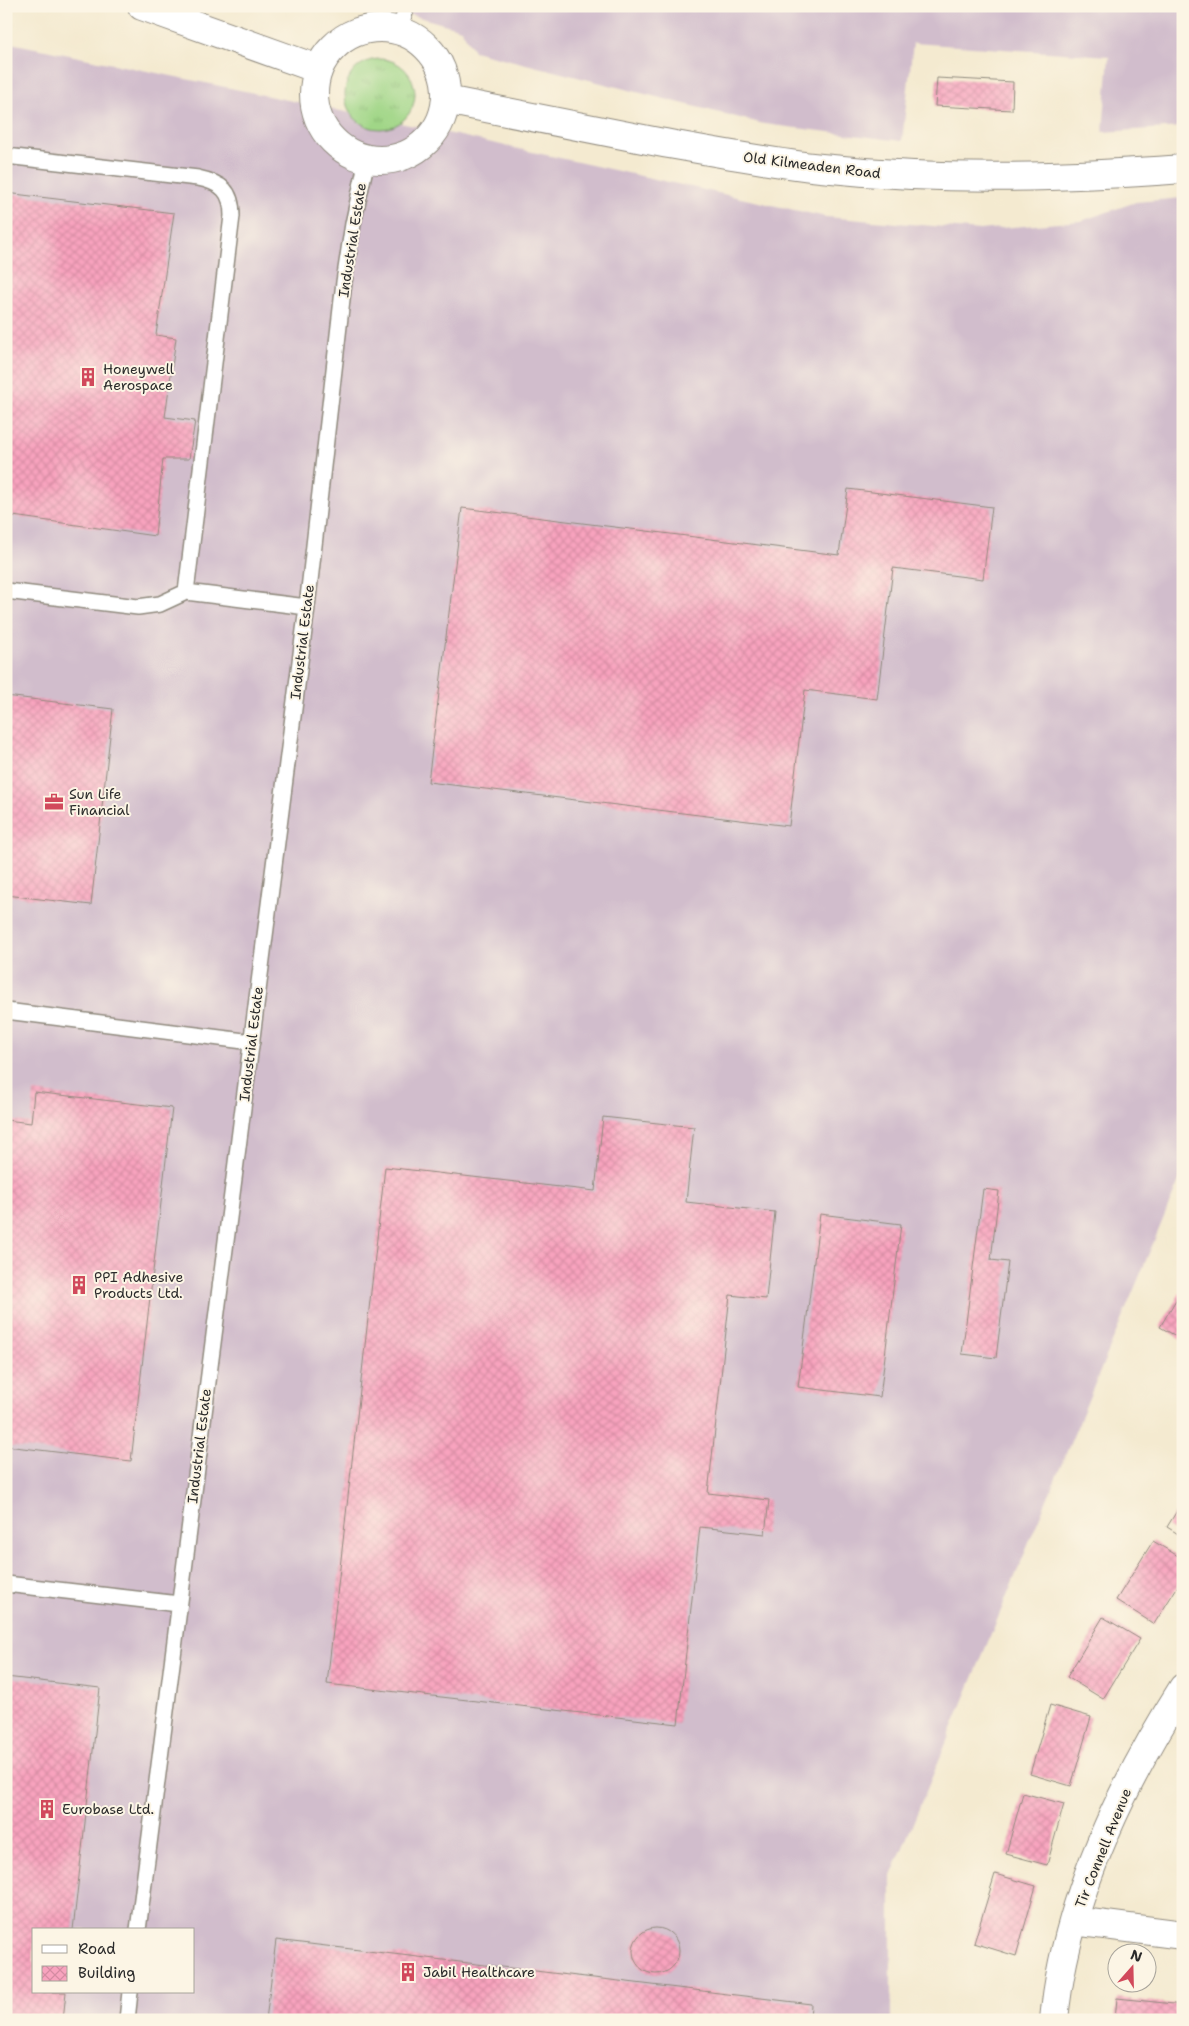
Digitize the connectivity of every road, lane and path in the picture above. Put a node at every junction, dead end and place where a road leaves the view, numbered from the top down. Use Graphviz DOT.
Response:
graph roads {
  1 [pos="142,6"];
  2 [pos="403,18"];
  3 [pos="318,69"];
  4 [pos="446,100"];
  5 [pos="6,156"];
  6 [pos="367,159"];
  7 [pos="1183,169"];
  8 [pos="6,591"];
  9 [pos="186,592"];
  10 [pos="307,607"];
  11 [pos="6,1011"];
  12 [pos="252,1042"];
  13 [pos="6,1584"];
  14 [pos="179,1604"];
  15 [pos="1183,1688"];
  16 [pos="1074,1921"];
  17 [pos="138,1928"];
  18 [pos="1183,1935"];
  19 [pos="130,1994"];
  20 [pos="127,2020"];
  21 [pos="1054,2020"];
  1 -- 3 [label="street"];
  2 -- 3 [label="street"];
  2 -- 4 [label="street"];
  3 -- 6 [label="street"];
  4 -- 6 [label="street"];
  4 -- 7 [label="street, Old Kilmeaden Road"];
  5 -- 9 [label="lane"];
  6 -- 10 [label="lane, Industrial Estate"];
  8 -- 9 [label="lane"];
  9 -- 10 [label="lane"];
  10 -- 12 [label="lane, Industrial Estate"];
  11 -- 12 [label="lane"];
  12 -- 14 [label="lane, Industrial Estate"];
  13 -- 14 [label="lane"];
  14 -- 17 [label="lane, Industrial Estate"];
  15 -- 16 [label="street, Tir Connell Avenue"];
  16 -- 18 [label="street"];
  16 -- 21 [label="street, Tir Connell Avenue"];
  19 -- 20 [label="lane"];
}
